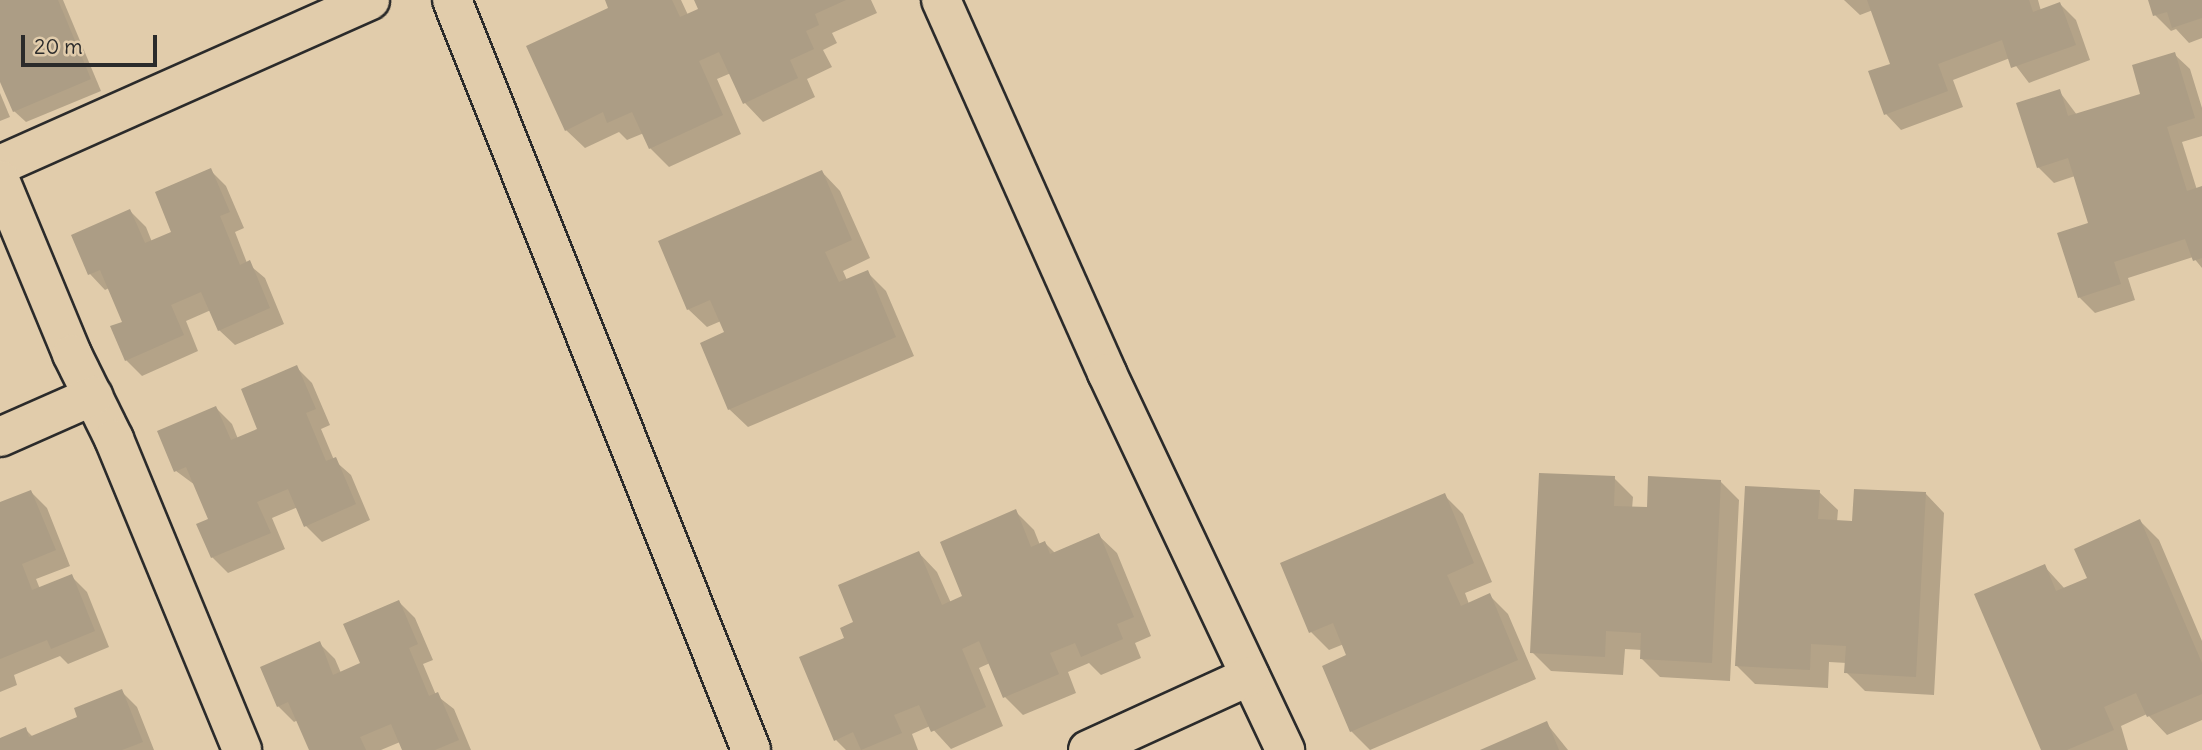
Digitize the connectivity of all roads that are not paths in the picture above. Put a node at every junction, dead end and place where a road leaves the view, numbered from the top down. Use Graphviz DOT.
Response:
graph roads {
  1 [pos="370,0"];
  2 [pos="453,0"];
  3 [pos="941,0"];
  4 [pos="0,165"];
  5 [pos="0,180"];
  6 [pos="93,396"];
  7 [pos="0,437"];
  8 [pos="1250,676"];
  9 [pos="242,750"];
  10 [pos="751,750"];
  11 [pos="1088,750"];
  12 [pos="1285,750"];
  1 -- 4 [label="street"];
  2 -- 10 [label="street"];
  3 -- 8 [label="street"];
  5 -- 6 [label="street"];
  6 -- 7 [label="street"];
  6 -- 9 [label="street"];
  8 -- 11 [label="street"];
  8 -- 12 [label="street"];
}
